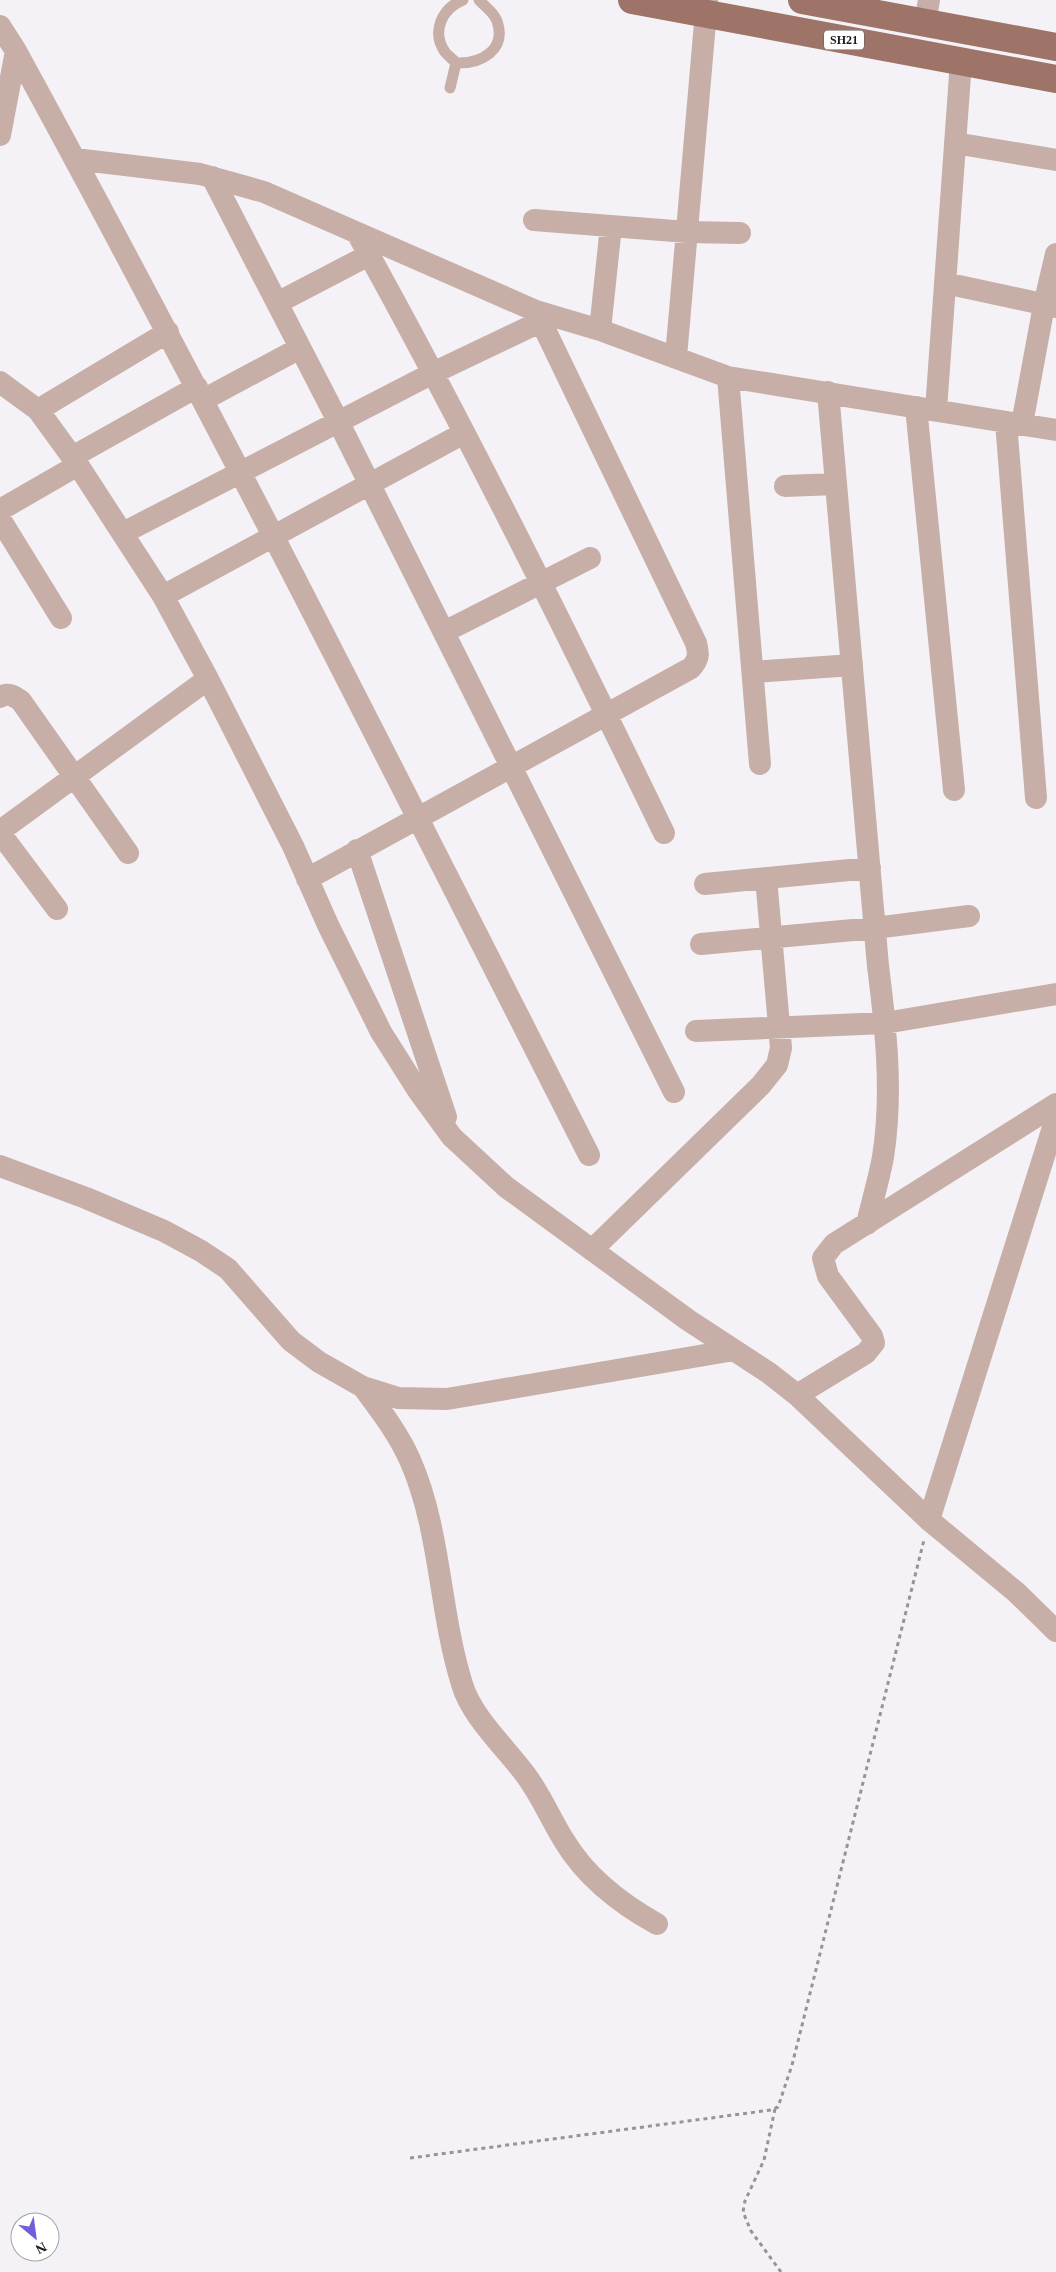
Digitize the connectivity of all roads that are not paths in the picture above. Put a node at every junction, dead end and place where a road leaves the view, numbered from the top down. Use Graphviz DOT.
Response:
graph roads {
  1 [pos="463,0"];
  2 [pos="479,0"];
  3 [pos="632,0"];
  4 [pos="809,1"];
  5 [pos="706,7"];
  6 [pos="927,11"];
  7 [pos="0,26"];
  8 [pos="1056,47"];
  9 [pos="16,51"];
  10 [pos="961,61"];
  11 [pos="456,63"];
  12 [pos="1056,79"];
  13 [pos="450,88"];
  14 [pos="0,134"];
  15 [pos="955,143"];
  16 [pos="75,159"];
  17 [pos="1056,160"];
  18 [pos="212,177"];
  19 [pos="534,220"];
  20 [pos="611,226"];
  21 [pos="687,232"];
  22 [pos="357,233"];
  23 [pos="740,233"];
  24 [pos="1056,254"];
  25 [pos="369,255"];
  26 [pos="945,283"];
  27 [pos="277,303"];
  28 [pos="1050,306"];
  29 [pos="539,316"];
  30 [pos="600,330"];
  31 [pos="168,332"];
  32 [pos="300,348"];
  33 [pos="676,357"];
  34 [pos="434,373"];
  35 [pos="728,377"];
  36 [pos="0,382"];
  37 [pos="828,392"];
  38 [pos="200,393"];
  39 [pos="926,408"];
  40 [pos="38,410"];
  41 [pos="339,422"];
  42 [pos="1014,423"];
  43 [pos="1056,430"];
  44 [pos="464,433"];
  45 [pos="75,461"];
  46 [pos="242,473"];
  47 [pos="369,483"];
  48 [pos="836,484"];
  49 [pos="785,486"];
  50 [pos="0,510"];
  51 [pos="0,519"];
  52 [pos="123,533"];
  53 [pos="274,534"];
  54 [pos="590,558"];
  55 [pos="540,583"];
  56 [pos="162,596"];
  57 [pos="61,618"];
  58 [pos="444,632"];
  59 [pos="852,665"];
  60 [pos="752,672"];
  61 [pos="208,679"];
  62 [pos="0,697"];
  63 [pos="607,715"];
  64 [pos="760,764"];
  65 [pos="512,767"];
  66 [pos="74,778"];
  67 [pos="954,790"];
  68 [pos="1036,798"];
  69 [pos="417,817"];
  70 [pos="0,832"];
  71 [pos="664,833"];
  72 [pos="357,850"];
  73 [pos="128,853"];
  74 [pos="870,868"];
  75 [pos="766,878"];
  76 [pos="308,879"];
  77 [pos="705,884"];
  78 [pos="57,909"];
  79 [pos="969,916"];
  80 [pos="875,928"];
  81 [pos="770,937"];
  82 [pos="701,944"];
  83 [pos="1056,994"];
  84 [pos="885,1023"];
  85 [pos="779,1029"];
  86 [pos="696,1031"];
  87 [pos="674,1092"];
  88 [pos="1056,1104"];
  89 [pos="1056,1118"];
  90 [pos="452,1137"];
  91 [pos="589,1154"];
  92 [pos="0,1166"];
  93 [pos="867,1224"];
  94 [pos="592,1250"];
  95 [pos="734,1350"];
  96 [pos="363,1386"];
  97 [pos="797,1395"];
  98 [pos="929,1520"];
  99 [pos="1056,1631"];
  100 [pos="657,1924"];
  1 -- 11 [label="lane"];
  2 -- 11 [label="lane"];
  3 -- 5 [label="main road, SH21"];
  4 -- 6 [label="main road, SH21"];
  5 -- 10 [label="main road, SH21"];
  5 -- 21 [label="street"];
  6 -- 8 [label="main road, SH21"];
  7 -- 9 [label="street"];
  9 -- 14 [label="street"];
  9 -- 16 [label="street"];
  10 -- 12 [label="main road, SH21"];
  10 -- 15 [label="street"];
  11 -- 13 [label="lane"];
  15 -- 17 [label="street"];
  15 -- 26 [label="street"];
  16 -- 18 [label="street"];
  16 -- 31 [label="street"];
  18 -- 22 [label="street"];
  18 -- 27 [label="street"];
  19 -- 20 [label="street"];
  20 -- 21 [label="street"];
  20 -- 30 [label="street"];
  21 -- 23 [label="street"];
  21 -- 33 [label="street"];
  22 -- 25 [label="street"];
  22 -- 29 [label="street"];
  24 -- 28 [label="street"];
  25 -- 27 [label="street"];
  25 -- 34 [label="street"];
  26 -- 28 [label="street"];
  26 -- 39 [label="street"];
  27 -- 32 [label="street"];
  28 -- 42 [label="street"];
  29 -- 30 [label="street"];
  29 -- 34 [label="street"];
  29 -- 63 [label="street"];
  30 -- 33 [label="street"];
  31 -- 38 [label="street"];
  31 -- 40 [label="street"];
  32 -- 38 [label="street"];
  32 -- 41 [label="street"];
  33 -- 35 [label="street"];
  34 -- 41 [label="street"];
  34 -- 44 [label="street"];
  35 -- 37 [label="street"];
  35 -- 60 [label="street"];
  36 -- 40 [label="street"];
  37 -- 39 [label="street"];
  37 -- 48 [label="street"];
  38 -- 45 [label="street"];
  38 -- 46 [label="street"];
  39 -- 42 [label="street"];
  39 -- 67 [label="street"];
  40 -- 45 [label="street"];
  41 -- 46 [label="street"];
  41 -- 47 [label="street"];
  42 -- 43 [label="street"];
  42 -- 68 [label="street"];
  44 -- 47 [label="street"];
  44 -- 55 [label="street"];
  45 -- 50 [label="street"];
  45 -- 52 [label="street"];
  46 -- 52 [label="street"];
  46 -- 53 [label="street"];
  47 -- 53 [label="street"];
  47 -- 58 [label="street"];
  48 -- 49 [label="street"];
  48 -- 59 [label="street"];
  51 -- 57 [label="street"];
  52 -- 56 [label="street"];
  53 -- 56 [label="street"];
  53 -- 69 [label="street"];
  54 -- 55 [label="street"];
  55 -- 58 [label="street"];
  55 -- 63 [label="street"];
  56 -- 61 [label="street"];
  58 -- 65 [label="street"];
  59 -- 60 [label="street"];
  59 -- 74 [label="street"];
  60 -- 64 [label="street"];
  61 -- 66 [label="street"];
  61 -- 76 [label="street"];
  62 -- 66 [label="street"];
  63 -- 65 [label="street"];
  63 -- 71 [label="street"];
  65 -- 69 [label="street"];
  65 -- 87 [label="street"];
  66 -- 70 [label="street"];
  66 -- 73 [label="street"];
  69 -- 72 [label="street"];
  69 -- 91 [label="street"];
  70 -- 78 [label="street"];
  72 -- 76 [label="street"];
  72 -- 90 [label="street"];
  74 -- 75 [label="street"];
  74 -- 80 [label="street"];
  75 -- 77 [label="street"];
  75 -- 81 [label="street"];
  76 -- 90 [label="street"];
  79 -- 80 [label="street"];
  80 -- 81 [label="street"];
  80 -- 84 [label="street"];
  81 -- 82 [label="street"];
  81 -- 85 [label="street"];
  83 -- 84 [label="street"];
  84 -- 85 [label="street"];
  84 -- 93 [label="street"];
  85 -- 86 [label="street"];
  85 -- 94 [label="street"];
  88 -- 93 [label="street"];
  89 -- 98 [label="street"];
  90 -- 94 [label="street"];
  92 -- 96 [label="street"];
  93 -- 97 [label="street"];
  94 -- 95 [label="street"];
  95 -- 96 [label="street"];
  95 -- 97 [label="street"];
  96 -- 100 [label="street"];
  97 -- 98 [label="street"];
  98 -- 99 [label="street"];
}
